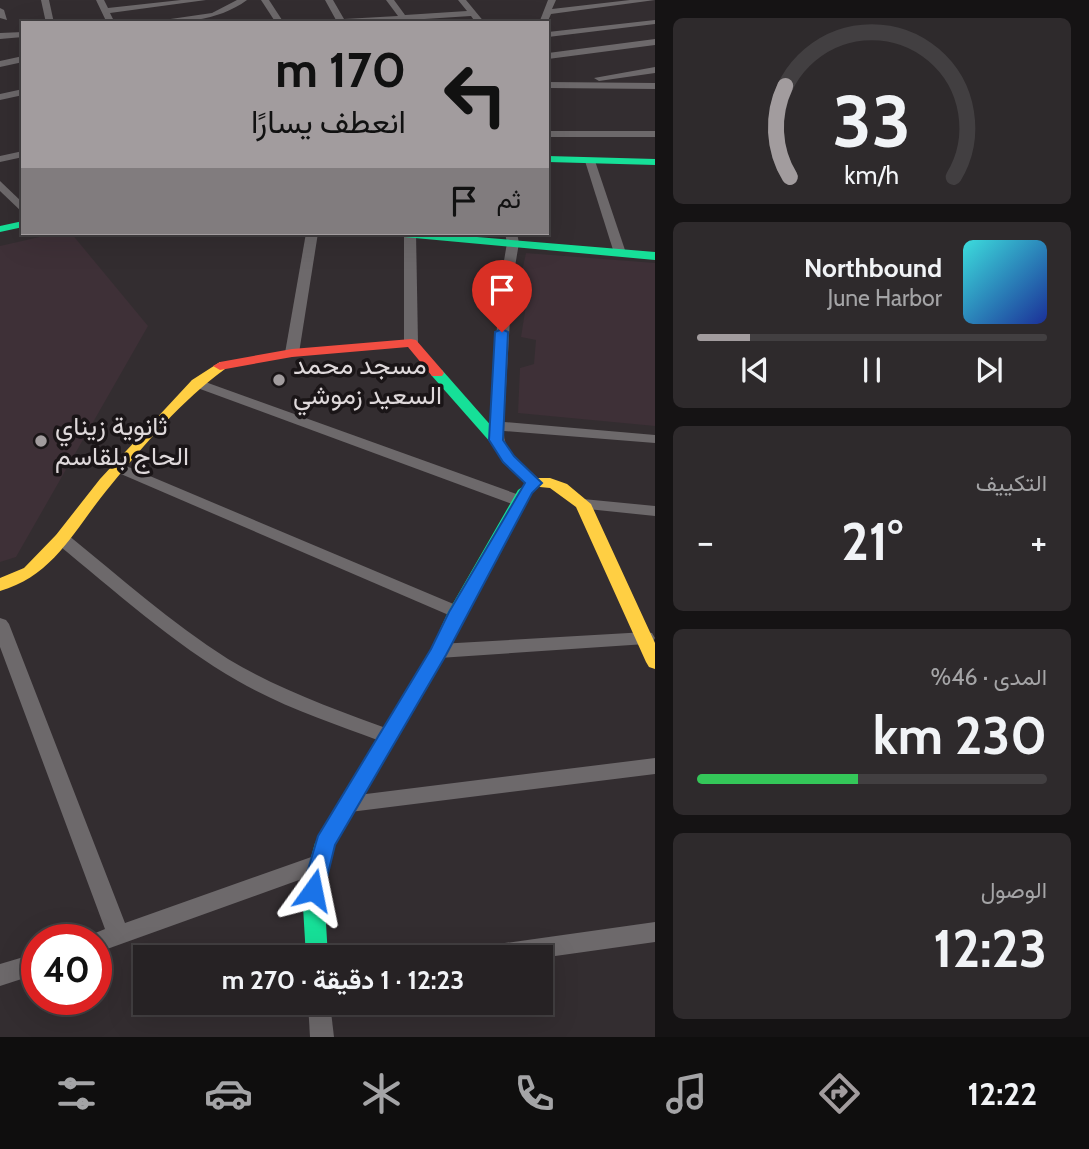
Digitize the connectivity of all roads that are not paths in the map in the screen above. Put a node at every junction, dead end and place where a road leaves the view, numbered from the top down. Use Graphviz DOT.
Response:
graph roads {
  1 [pos="45,0"];
  2 [pos="100,0"];
  3 [pos="202,0"];
  4 [pos="243,0"];
  5 [pos="265,0"];
  6 [pos="329,0"];
  7 [pos="390,0"];
  8 [pos="462,0"];
  9 [pos="541,0"];
  10 [pos="651,0"];
  11 [pos="645,1"];
  12 [pos="549,7"];
  13 [pos="655,7"];
  14 [pos="106,11"];
  15 [pos="473,13"];
  16 [pos="405,20"];
  17 [pos="50,21"];
  18 [pos="110,21"];
  19 [pos="164,21"];
  20 [pos="279,21"];
  21 [pos="341,21"];
  22 [pos="374,21"];
  23 [pos="479,21"];
  24 [pos="655,22"];
  25 [pos="21,34"];
  26 [pos="549,35"];
  27 [pos="0,36"];
  28 [pos="655,42"];
  29 [pos="549,57"];
  30 [pos="21,60"];
  31 [pos="0,64"];
  32 [pos="655,70"];
  33 [pos="655,86"];
  34 [pos="550,87"];
  35 [pos="21,92"];
  36 [pos="655,92"];
  37 [pos="0,97"];
  38 [pos="549,134"];
  39 [pos="655,134"];
  40 [pos="21,154"];
  41 [pos="0,159"];
  42 [pos="549,159"];
  43 [pos="590,161"];
  44 [pos="655,162"];
  45 [pos="0,184"];
  46 [pos="21,207"];
  47 [pos="21,224"];
  48 [pos="0,229"];
  49 [pos="312,235"];
  50 [pos="410,235"];
  51 [pos="436,235"];
  52 [pos="512,238"];
  53 [pos="620,253"];
  54 [pos="655,256"];
  55 [pos="411,343"];
  56 [pos="292,353"];
  57 [pos="197,383"];
  58 [pos="497,433"];
  59 [pos="655,439"];
  60 [pos="119,468"];
  61 [pos="534,483"];
  62 [pos="520,501"];
  63 [pos="583,503"];
  64 [pos="655,511"];
  65 [pos="62,539"];
  66 [pos="0,585"];
  67 [pos="457,612"];
  68 [pos="0,624"];
  69 [pos="646,638"];
  70 [pos="439,650"];
  71 [pos="655,662"];
  72 [pos="387,736"];
  73 [pos="655,766"];
  74 [pos="350,804"];
  75 [pos="317,864"];
  76 [pos="655,932"];
  77 [pos="119,936"];
  78 [pos="112,938"];
  79 [pos="316,945"];
  80 [pos="553,946"];
  81 [pos="21,968"];
  82 [pos="0,975"];
  83 [pos="320,1015"];
  84 [pos="322,1037"];
  1 -- 17 [label="street"];
  2 -- 14 [label="street"];
  3 -- 14 [label="street"];
  4 -- 19 [label="street"];
  5 -- 20 [label="street"];
  6 -- 21 [label="street"];
  7 -- 16 [label="street"];
  8 -- 15 [label="street"];
  9 -- 12 [label="street"];
  10 -- 11 [label="street"];
  11 -- 12 [label="street"];
  11 -- 13 [label="street"];
  14 -- 18 [label="street"];
  15 -- 16 [label="street"];
  15 -- 23 [label="street"];
  16 -- 22 [label="street"];
  24 -- 26 [label="street"];
  25 -- 27 [label="street"];
  28 -- 29 [label="street"];
  30 -- 31 [label="street"];
  32 -- 34 [label="street"];
  33 -- 34 [label="street"];
  34 -- 36 [label="street"];
  35 -- 37 [label="street"];
  38 -- 39 [label="street"];
  40 -- 41 [label="street"];
  42 -- 43 [label="street"];
  43 -- 44 [label="street"];
  43 -- 53 [label="street"];
  45 -- 46 [label="street"];
  47 -- 48 [label="street"];
  49 -- 56 [label="street"];
  50 -- 55 [label="street"];
  51 -- 52 [label="street"];
  52 -- 53 [label="street"];
  52 -- 58 [label="street"];
  53 -- 54 [label="street"];
  55 -- 56 [label="street"];
  55 -- 58 [label="street"];
  56 -- 57 [label="street"];
  57 -- 60 [label="street"];
  57 -- 62 [label="street"];
  58 -- 59 [label="street"];
  58 -- 61 [label="street"];
  60 -- 65 [label="street"];
  60 -- 67 [label="street"];
  61 -- 62 [label="street"];
  61 -- 63 [label="street"];
  62 -- 67 [label="street"];
  63 -- 64 [label="street"];
  63 -- 69 [label="street"];
  65 -- 66 [label="street"];
  65 -- 72 [label="street"];
  67 -- 70 [label="street"];
  68 -- 77 [label="street"];
  69 -- 70 [label="street"];
  69 -- 71 [label="street"];
  70 -- 72 [label="street"];
  72 -- 74 [label="street"];
  73 -- 74 [label="street"];
  74 -- 75 [label="street"];
  75 -- 77 [label="street"];
  75 -- 79 [label="street"];
  76 -- 80 [label="street"];
  77 -- 78 [label="street"];
  81 -- 82 [label="street"];
  83 -- 84 [label="street"];
}
